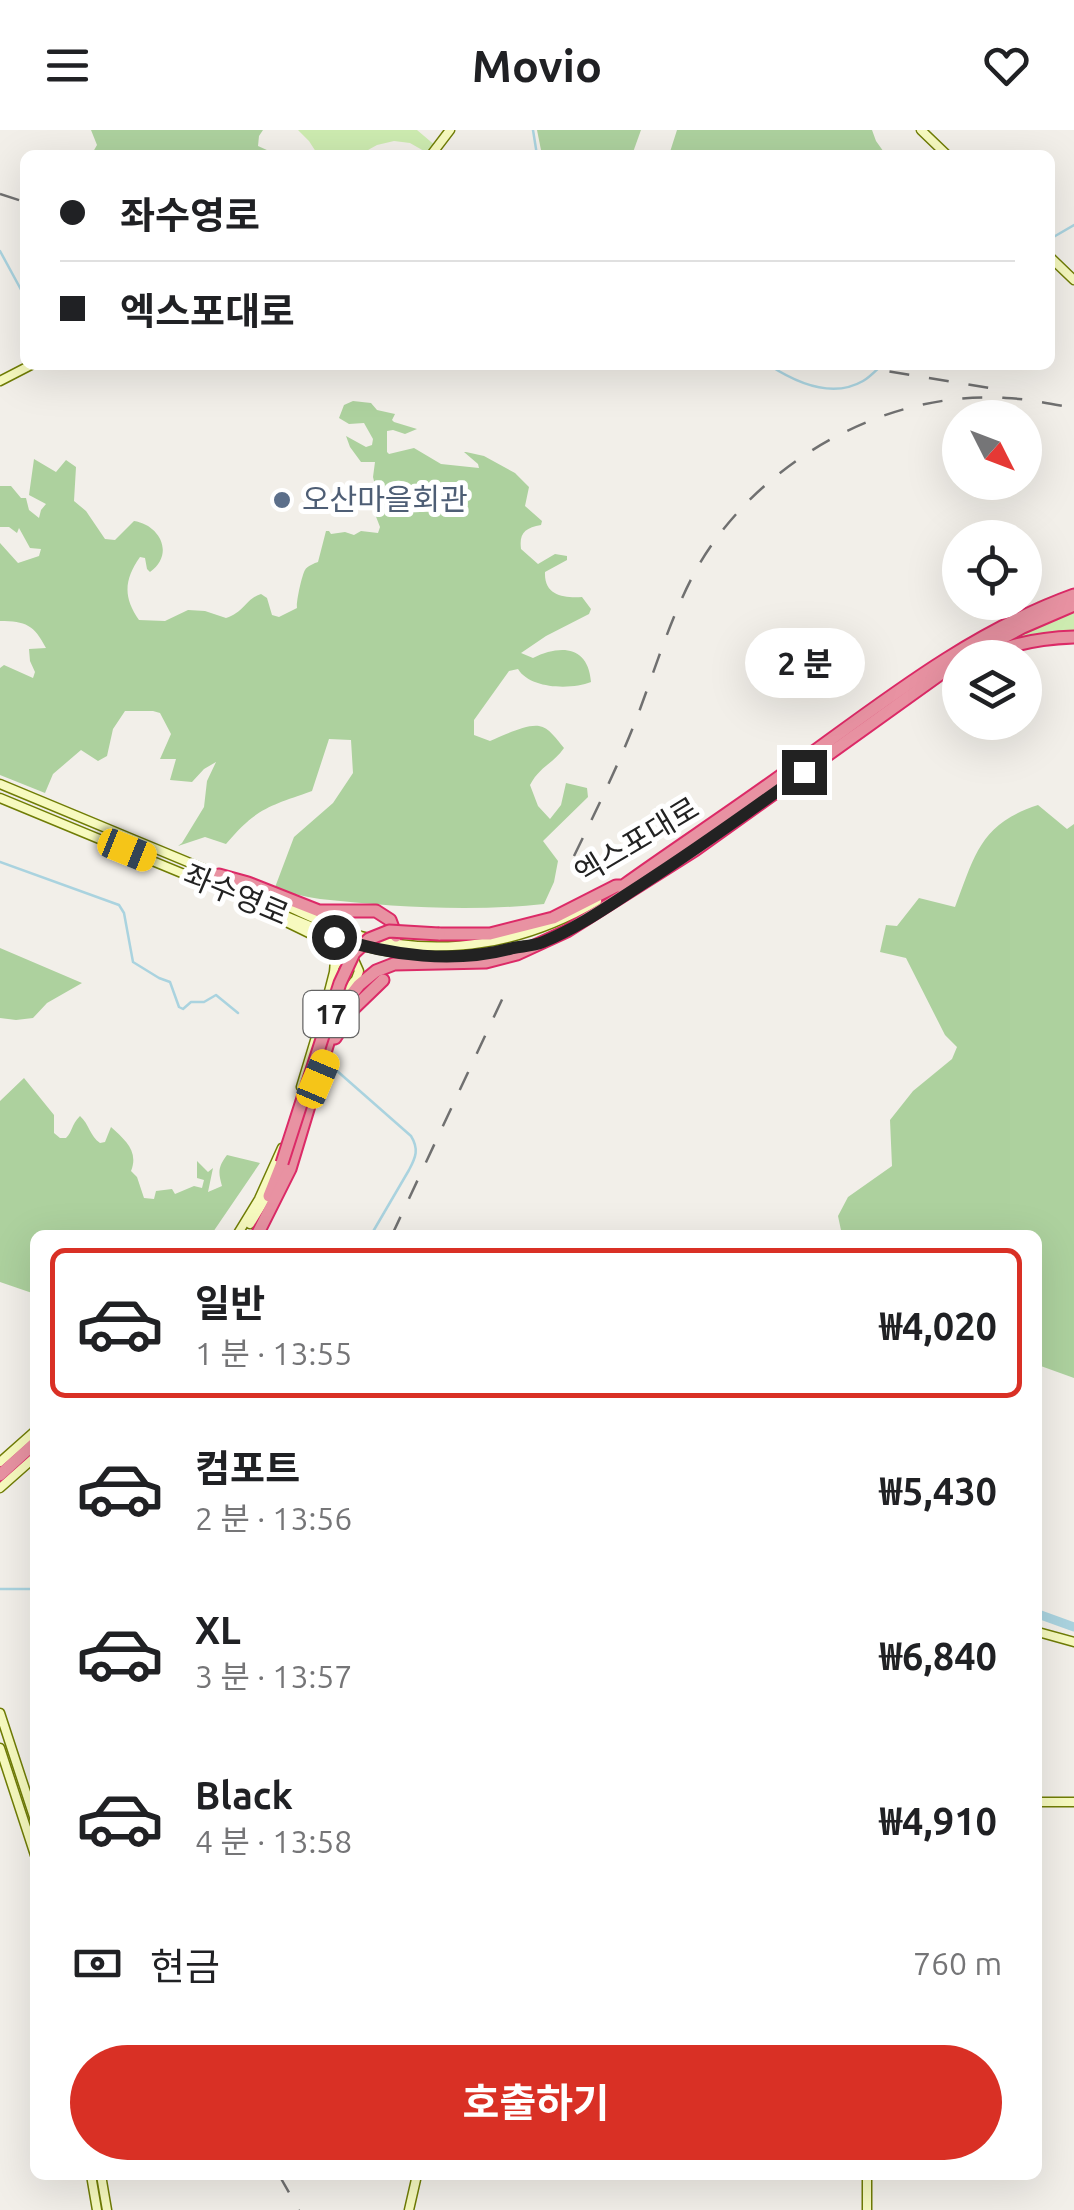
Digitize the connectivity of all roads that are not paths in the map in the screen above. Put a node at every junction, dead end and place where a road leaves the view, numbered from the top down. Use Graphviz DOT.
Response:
graph roads {
  1 [pos="450,130"];
  2 [pos="921,130"];
  3 [pos="435,150"];
  4 [pos="942,150"];
  5 [pos="1055,262"];
  6 [pos="1074,280"];
  7 [pos="1074,591"];
  8 [pos="1074,605"];
  9 [pos="1074,636"];
  10 [pos="998,640"];
  11 [pos="1031,640"];
  12 [pos="942,673"];
  13 [pos="942,679"];
  14 [pos="928,682"];
  15 [pos="0,784"];
  16 [pos="0,798"];
  17 [pos="219,875"];
  18 [pos="622,886"];
  19 [pos="253,902"];
  20 [pos="396,936"];
  21 [pos="539,944"];
  22 [pos="335,966"];
  23 [pos="382,980"];
  24 [pos="337,1013"];
  25 [pos="318,1079"];
  26 [pos="286,1166"];
  27 [pos="244,1230"];
  28 [pos="246,1230"];
  29 [pos="262,1230"];
  30 [pos="30,1435"];
  31 [pos="30,1447"];
  32 [pos="30,1458"];
  33 [pos="0,1462"];
  34 [pos="0,1474"];
  35 [pos="0,1485"];
  36 [pos="1042,1633"];
  37 [pos="1074,1642"];
  38 [pos="0,1713"];
  39 [pos="0,1748"];
  40 [pos="1042,1802"];
  41 [pos="1074,1802"];
  42 [pos="30,1805"];
  43 [pos="30,1834"];
  44 [pos="92,2180"];
  45 [pos="102,2180"];
  46 [pos="416,2180"];
  47 [pos="867,2180"];
  48 [pos="98,2210"];
  49 [pos="108,2210"];
  50 [pos="410,2210"];
  51 [pos="866,2210"];
  1 -- 3 [label="street"];
  2 -- 4 [label="street"];
  5 -- 6 [label="street"];
  7 -- 18 [label="highway, 엑스포대로 / 17"];
  8 -- 10 [label="highway, 엑스포대로 / 17"];
  9 -- 11 [label="highway"];
  12 -- 14 [label="highway, 엑스포대로 / 17"];
  13 -- 14 [label="highway"];
  14 -- 21 [label="highway, 엑스포대로 / 17"];
  15 -- 17 [label="street, 좌수영로"];
  16 -- 19 [label="street, 좌수영로"];
  17 -- 18 [label="street, 좌수영로"];
  17 -- 20 [label="highway"];
  18 -- 26 [label="highway, 엑스포대로 / 17, bridge"];
  19 -- 21 [label="street, 좌수영로"];
  19 -- 22 [label="street"];
  21 -- 24 [label="highway, 엑스포대로 / 17"];
  22 -- 24 [label="street"];
  22 -- 27 [label="street"];
  23 -- 25 [label="highway"];
  24 -- 25 [label="highway, 엑스포대로 / 17"];
  25 -- 26 [label="highway, 엑스포대로 / 17"];
  26 -- 28 [label="highway, 엑스포대로 / 17"];
  26 -- 29 [label="highway, 엑스포대로 / 17"];
  30 -- 33 [label="street"];
  31 -- 34 [label="highway"];
  32 -- 35 [label="highway"];
  36 -- 37 [label="street"];
  38 -- 42 [label="street"];
  39 -- 43 [label="street"];
  40 -- 41 [label="street"];
  44 -- 48 [label="street"];
  45 -- 49 [label="street"];
  46 -- 50 [label="street"];
  47 -- 51 [label="street"];
}
